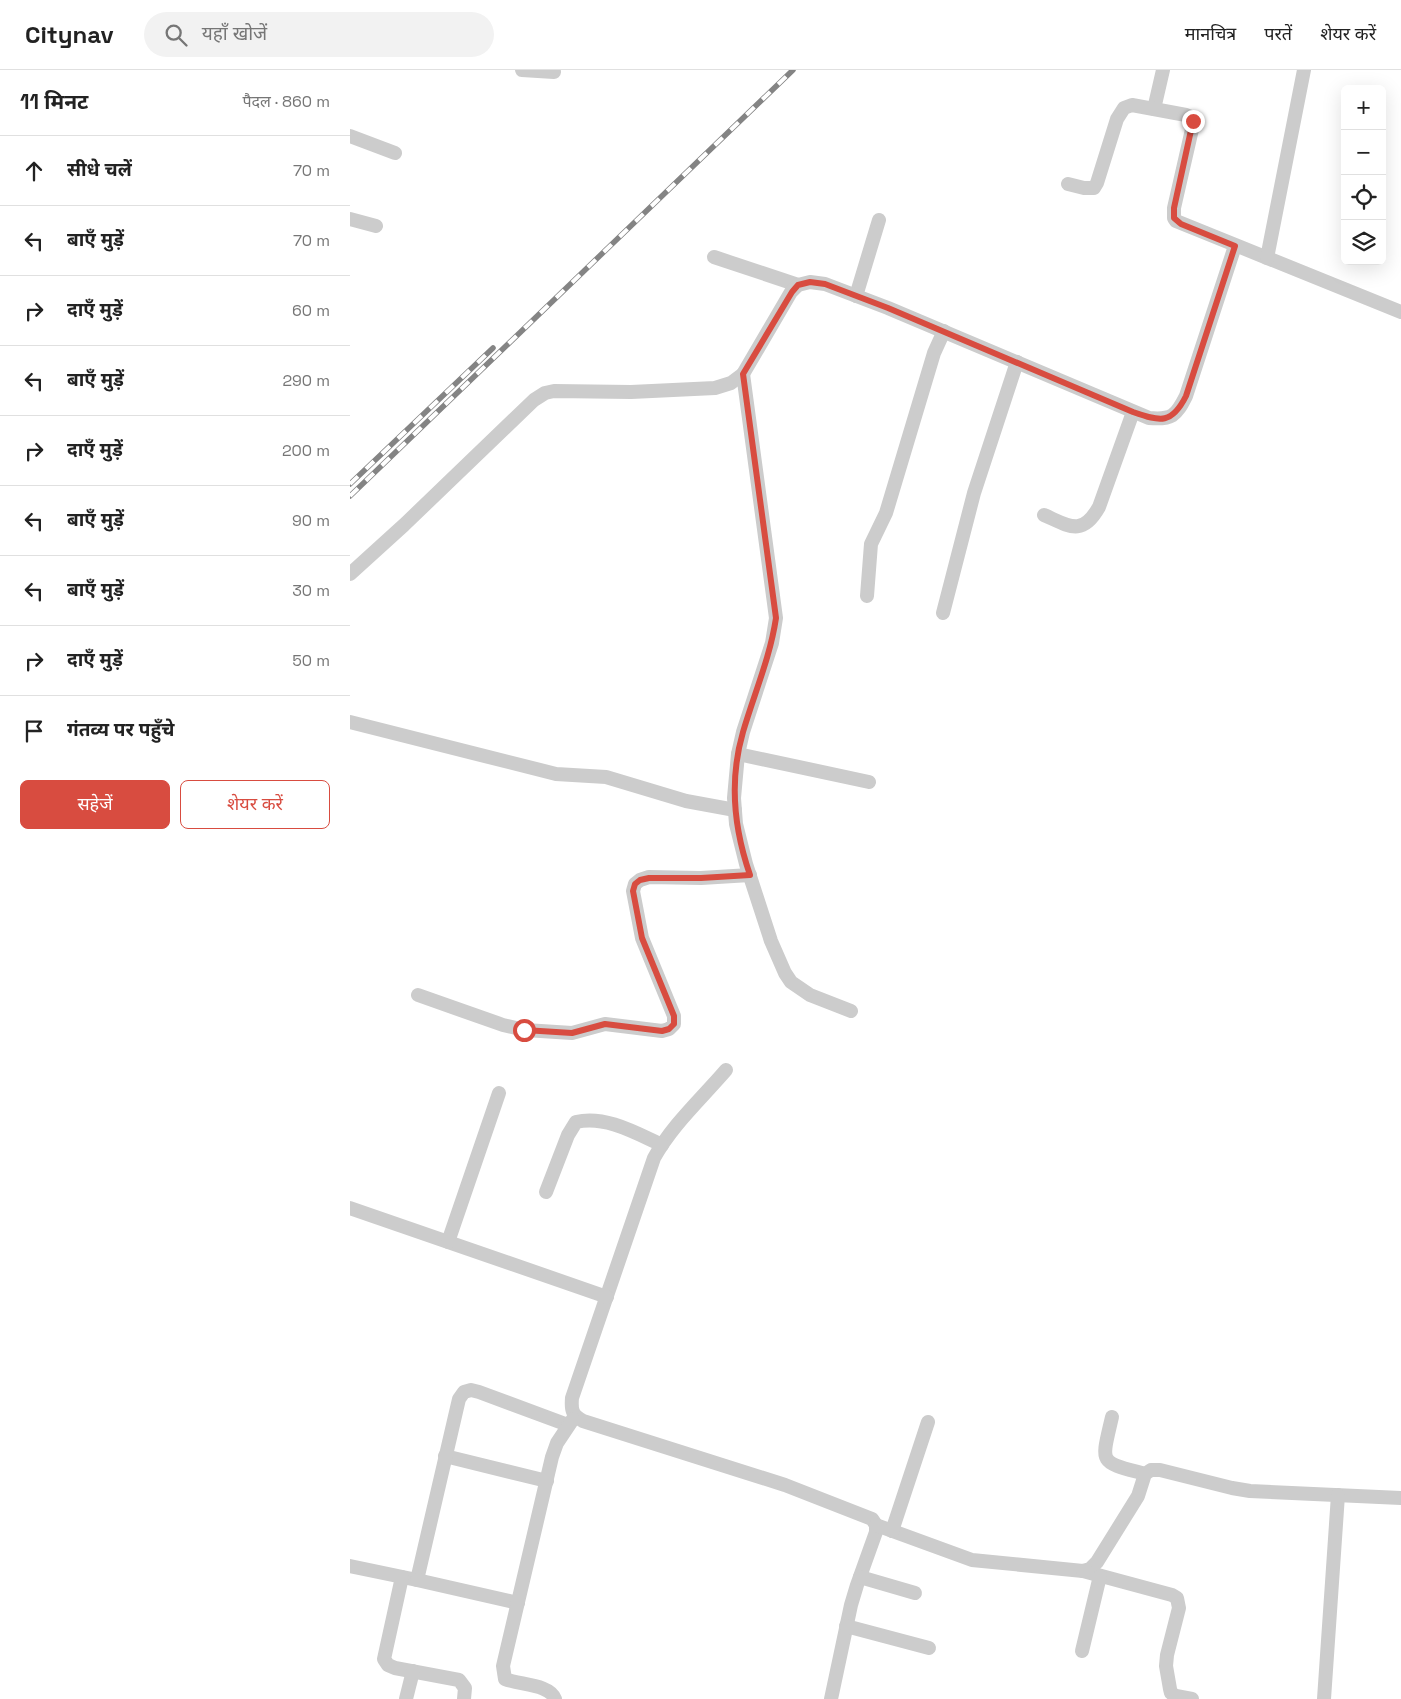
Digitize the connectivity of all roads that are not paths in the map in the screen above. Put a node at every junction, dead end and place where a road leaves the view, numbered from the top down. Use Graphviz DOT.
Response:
graph roads {
  1 [pos="522,70"];
  2 [pos="1163,70"];
  3 [pos="1304,70"];
  4 [pos="554,72"];
  5 [pos="1154,109"];
  6 [pos="350,136"];
  7 [pos="395,153"];
  8 [pos="1068,184"];
  9 [pos="350,220"];
  10 [pos="879,220"];
  11 [pos="376,226"];
  12 [pos="1235,246"];
  13 [pos="714,257"];
  14 [pos="1267,258"];
  15 [pos="798,285"];
  16 [pos="856,296"];
  17 [pos="1401,312"];
  18 [pos="944,332"];
  19 [pos="1017,362"];
  20 [pos="743,374"];
  21 [pos="1133,412"];
  22 [pos="1044,515"];
  23 [pos="350,574"];
  24 [pos="867,596"];
  25 [pos="943,613"];
  26 [pos="350,722"];
  27 [pos="738,754"];
  28 [pos="868,782"];
  29 [pos="735,810"];
  30 [pos="750,875"];
  31 [pos="418,996"];
  32 [pos="851,1011"];
  33 [pos="726,1070"];
  34 [pos="499,1093"];
  35 [pos="662,1145"];
  36 [pos="546,1192"];
  37 [pos="350,1208"];
  38 [pos="448,1242"];
  39 [pos="607,1297"];
  40 [pos="1112,1418"];
  41 [pos="571,1421"];
  42 [pos="928,1422"];
  43 [pos="445,1456"];
  44 [pos="1145,1474"];
  45 [pos="547,1481"];
  46 [pos="1338,1495"];
  47 [pos="1401,1498"];
  48 [pos="876,1525"];
  49 [pos="892,1531"];
  50 [pos="350,1566"];
  51 [pos="1083,1571"];
  52 [pos="1100,1576"];
  53 [pos="402,1577"];
  54 [pos="860,1577"];
  55 [pos="416,1580"];
  56 [pos="915,1594"];
  57 [pos="518,1603"];
  58 [pos="846,1626"];
  59 [pos="929,1648"];
  60 [pos="1082,1651"];
  61 [pos="413,1671"];
  62 [pos="1176,1698"];
  63 [pos="406,1699"];
  64 [pos="464,1699"];
  65 [pos="555,1699"];
  66 [pos="831,1699"];
  67 [pos="1192,1699"];
  68 [pos="1324,1699"];
  1 -- 4 [label="street"];
  2 -- 5 [label="street"];
  3 -- 14 [label="street"];
  5 -- 8 [label="street"];
  5 -- 12 [label="street"];
  6 -- 7 [label="street"];
  9 -- 11 [label="street"];
  10 -- 16 [label="street"];
  12 -- 14 [label="street"];
  12 -- 21 [label="street"];
  13 -- 15 [label="street"];
  14 -- 17 [label="street"];
  15 -- 16 [label="street"];
  15 -- 20 [label="street"];
  16 -- 18 [label="street"];
  18 -- 19 [label="street"];
  18 -- 24 [label="street"];
  19 -- 21 [label="street"];
  19 -- 25 [label="street"];
  20 -- 23 [label="street"];
  20 -- 27 [label="street"];
  21 -- 22 [label="street"];
  26 -- 29 [label="street"];
  27 -- 28 [label="street"];
  27 -- 29 [label="street"];
  29 -- 30 [label="street"];
  30 -- 31 [label="street"];
  30 -- 32 [label="street"];
  33 -- 35 [label="street"];
  34 -- 38 [label="street"];
  35 -- 36 [label="street"];
  35 -- 39 [label="street"];
  37 -- 38 [label="street"];
  38 -- 39 [label="street"];
  39 -- 41 [label="street"];
  40 -- 44 [label="street"];
  41 -- 43 [label="street"];
  41 -- 45 [label="street"];
  41 -- 48 [label="street"];
  42 -- 49 [label="street"];
  43 -- 45 [label="street"];
  43 -- 55 [label="street"];
  44 -- 46 [label="street"];
  44 -- 51 [label="street"];
  45 -- 57 [label="street"];
  46 -- 47 [label="street"];
  46 -- 68 [label="street"];
  48 -- 49 [label="street"];
  48 -- 54 [label="street"];
  49 -- 51 [label="street"];
  50 -- 53 [label="street"];
  51 -- 52 [label="street"];
  52 -- 60 [label="street"];
  52 -- 62 [label="street"];
  53 -- 55 [label="street"];
  53 -- 61 [label="street"];
  54 -- 56 [label="street"];
  54 -- 58 [label="street"];
  55 -- 57 [label="street"];
  57 -- 65 [label="street"];
  58 -- 59 [label="street"];
  58 -- 66 [label="street"];
  61 -- 63 [label="street"];
  61 -- 64 [label="street"];
  62 -- 67 [label="street"];
}
